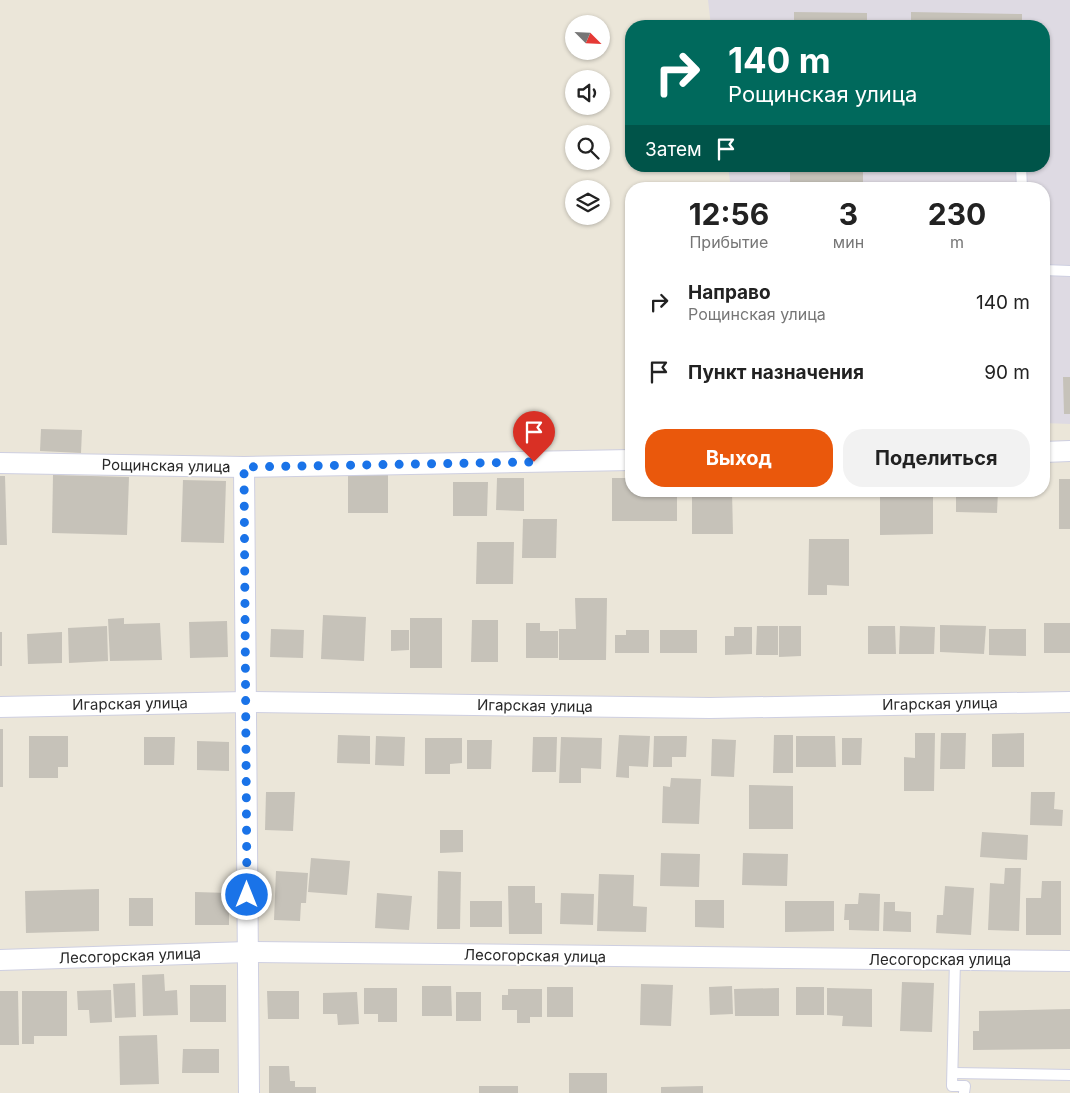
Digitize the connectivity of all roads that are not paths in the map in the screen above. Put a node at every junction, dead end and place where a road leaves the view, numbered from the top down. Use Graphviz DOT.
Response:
graph roads {
  1 [pos="1050,270"];
  2 [pos="1070,271"];
  3 [pos="1070,451"];
  4 [pos="1050,452"];
  5 [pos="625,460"];
  6 [pos="0,463"];
  7 [pos="244,467"];
  8 [pos="246,702"];
  9 [pos="1070,702"];
  10 [pos="0,707"];
  11 [pos="248,952"];
  12 [pos="0,960"];
  13 [pos="955,960"];
  14 [pos="1070,961"];
  15 [pos="953,1073"];
  16 [pos="1070,1075"];
  17 [pos="248,1093"];
  18 [pos="964,1093"];
  1 -- 2 [label="lane"];
  3 -- 4 [label="street"];
  5 -- 7 [label="street, Рощинская улица"];
  6 -- 7 [label="street, Рощинская улица"];
  7 -- 8 [label="street"];
  8 -- 9 [label="street, Игарская улица"];
  8 -- 10 [label="street, Игарская улица"];
  8 -- 11 [label="street"];
  11 -- 12 [label="street, Лесогорская улица"];
  11 -- 13 [label="street, Лесогорская улица"];
  11 -- 17 [label="street"];
  13 -- 14 [label="street, Лесогорская улица"];
  13 -- 15 [label="lane"];
  15 -- 16 [label="lane"];
  15 -- 18 [label="lane"];
}
